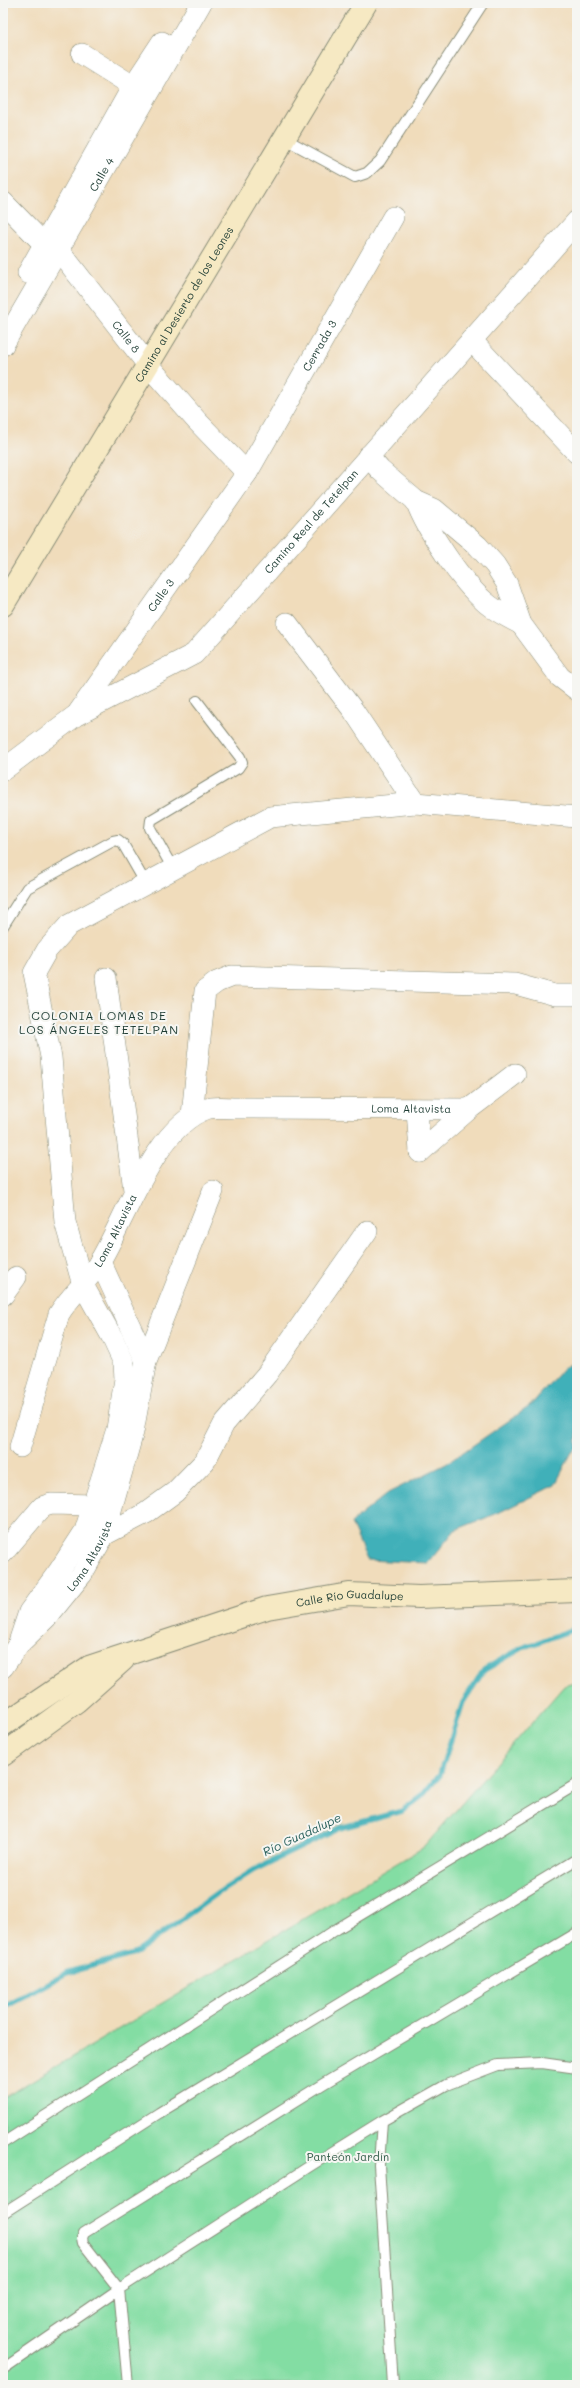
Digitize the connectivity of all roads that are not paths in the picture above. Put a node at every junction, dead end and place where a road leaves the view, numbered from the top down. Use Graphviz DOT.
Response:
graph roads {
  1 [pos="187,3"];
  2 [pos="201,3"];
  3 [pos="366,3"];
  4 [pos="482,3"];
  5 [pos="82,54"];
  6 [pos="133,86"];
  7 [pos="285,139"];
  8 [pos="3,202"];
  9 [pos="393,218"];
  10 [pos="576,226"];
  11 [pos="51,247"];
  12 [pos="3,318"];
  13 [pos="471,340"];
  14 [pos="3,345"];
  15 [pos="148,365"];
  16 [pos="577,453"];
  17 [pos="368,456"];
  18 [pos="247,473"];
  19 [pos="416,501"];
  20 [pos="483,551"];
  21 [pos="459,572"];
  22 [pos="3,605"];
  23 [pos="287,623"];
  24 [pos="521,624"];
  25 [pos="577,690"];
  26 [pos="197,700"];
  27 [pos="75,716"];
  28 [pos="3,770"];
  29 [pos="415,803"];
  30 [pos="577,817"];
  31 [pos="173,869"];
  32 [pos="146,884"];
  33 [pos="3,926"];
  34 [pos="106,978"];
  35 [pos="577,995"];
  36 [pos="515,1074"];
  37 [pos="418,1109"];
  38 [pos="469,1109"];
  39 [pos="192,1115"];
  40 [pos="134,1190"];
  41 [pos="213,1191"];
  42 [pos="367,1231"];
  43 [pos="72,1243"];
  44 [pos="100,1261"];
  45 [pos="16,1276"];
  46 [pos="83,1284"];
  47 [pos="3,1295"];
  48 [pos="146,1361"];
  49 [pos="20,1447"];
  50 [pos="94,1505"];
  51 [pos="94,1533"];
  52 [pos="3,1553"];
  53 [pos="577,1591"];
  54 [pos="130,1654"];
  55 [pos="3,1667"];
  56 [pos="3,1725"];
  57 [pos="3,1755"];
  58 [pos="577,1784"];
  59 [pos="577,1859"];
  60 [pos="577,1933"];
  61 [pos="577,2068"];
  62 [pos="382,2121"];
  63 [pos="3,2142"];
  64 [pos="3,2213"];
  65 [pos="120,2289"];
  66 [pos="3,2369"];
  67 [pos="128,2385"];
  68 [pos="393,2385"];
  1 -- 6 [label="street, Calle 4"];
  2 -- 11 [label="street, Calle 4"];
  3 -- 7 [label="street, Camino al Desierto de los Leones"];
  4 -- 7 [label="lane"];
  5 -- 6 [label="street"];
  6 -- 11 [label="street, Calle 4"];
  7 -- 15 [label="street, Camino al Desierto de los Leones"];
  8 -- 11 [label="street, Calle 8"];
  9 -- 18 [label="street, Cerrada 3"];
  10 -- 13 [label="street, Camino Real de Tetelpan"];
  11 -- 12 [label="street, Calle 4"];
  11 -- 14 [label="street, Calle 4"];
  11 -- 15 [label="street, Calle 8"];
  13 -- 16 [label="street"];
  13 -- 17 [label="street, Camino Real de Tetelpan"];
  15 -- 18 [label="street, Calle 8"];
  15 -- 22 [label="street, Camino al Desierto de los Leones"];
  17 -- 19 [label="street"];
  17 -- 27 [label="street, Camino Real de Tetelpan"];
  18 -- 27 [label="street, Calle 3"];
  19 -- 20 [label="street"];
  19 -- 21 [label="street"];
  20 -- 21 [label="street"];
  20 -- 24 [label="street"];
  21 -- 24 [label="street"];
  23 -- 29 [label="street"];
  24 -- 25 [label="street"];
  26 -- 31 [label="lane"];
  27 -- 28 [label="street, Camino Real de Tetelpan"];
  29 -- 30 [label="street"];
  29 -- 31 [label="street"];
  31 -- 32 [label="street"];
  32 -- 33 [label="lane"];
  32 -- 43 [label="street"];
  34 -- 40 [label="street"];
  35 -- 39 [label="street"];
  36 -- 38 [label="street"];
  37 -- 38 [label="street, Loma Altavista"];
  37 -- 38 [label="street"];
  37 -- 39 [label="street, Loma Altavista"];
  39 -- 40 [label="street, Loma Altavista"];
  40 -- 44 [label="street, Loma Altavista"];
  41 -- 48 [label="street"];
  42 -- 51 [label="street"];
  43 -- 44 [label="street"];
  43 -- 46 [label="street"];
  44 -- 46 [label="street"];
  44 -- 48 [label="street, Loma Altavista"];
  45 -- 47 [label="street"];
  46 -- 49 [label="street"];
  46 -- 50 [label="street"];
  48 -- 51 [label="street, Loma Altavista"];
  50 -- 51 [label="street"];
  50 -- 52 [label="street"];
  51 -- 55 [label="street"];
  53 -- 54 [label="street, Calle Río Guadalupe"];
  54 -- 56 [label="street, Calle Río Guadalupe"];
  54 -- 57 [label="street, Calle Río Guadalupe"];
  58 -- 63 [label="lane"];
  59 -- 64 [label="lane"];
  60 -- 65 [label="lane"];
  61 -- 62 [label="lane"];
  62 -- 65 [label="lane"];
  62 -- 68 [label="lane"];
  65 -- 66 [label="lane"];
  65 -- 67 [label="lane"];
}
